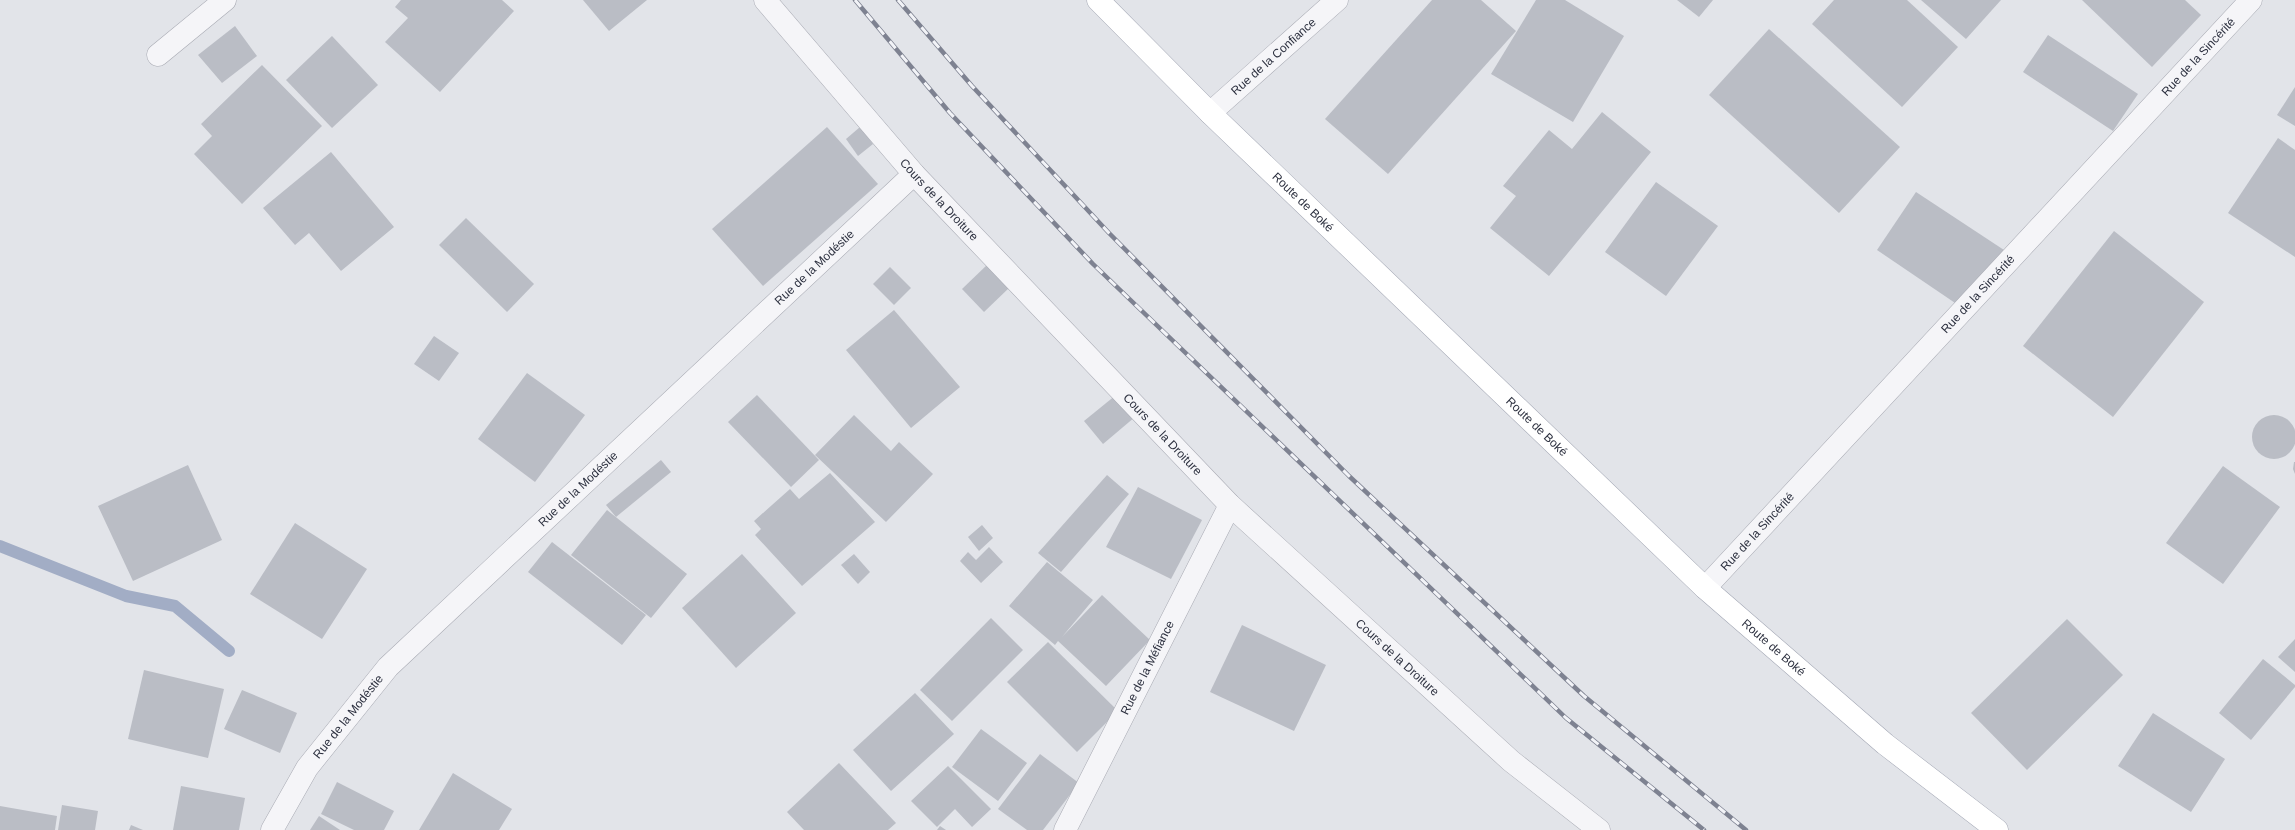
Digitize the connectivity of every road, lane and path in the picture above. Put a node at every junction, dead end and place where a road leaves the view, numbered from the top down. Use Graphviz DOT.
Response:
graph roads {
  1 [pos="225,0"];
  2 [pos="765,0"];
  3 [pos="1098,0"];
  4 [pos="1337,0"];
  5 [pos="2251,0"];
  6 [pos="158,55"];
  7 [pos="1210,113"];
  8 [pos="914,174"];
  9 [pos="1230,505"];
  10 [pos="1705,588"];
  11 [pos="272,830"];
  12 [pos="1065,830"];
  13 [pos="1599,830"];
  14 [pos="1997,830"];
  1 -- 6 [label="street"];
  2 -- 8 [label="street, Cours de la Droiture"];
  3 -- 7 [label="main road, Route de Boké"];
  4 -- 7 [label="street, Rue de la Confiance"];
  5 -- 10 [label="street, Rue de la Sincérité"];
  7 -- 10 [label="main road, Route de Boké"];
  8 -- 9 [label="street, Cours de la Droiture"];
  8 -- 11 [label="street, Rue de la Modéstie"];
  9 -- 12 [label="street, Rue de la Méfiance"];
  9 -- 13 [label="street, Cours de la Droiture"];
  10 -- 14 [label="main road, Route de Boké"];
}
